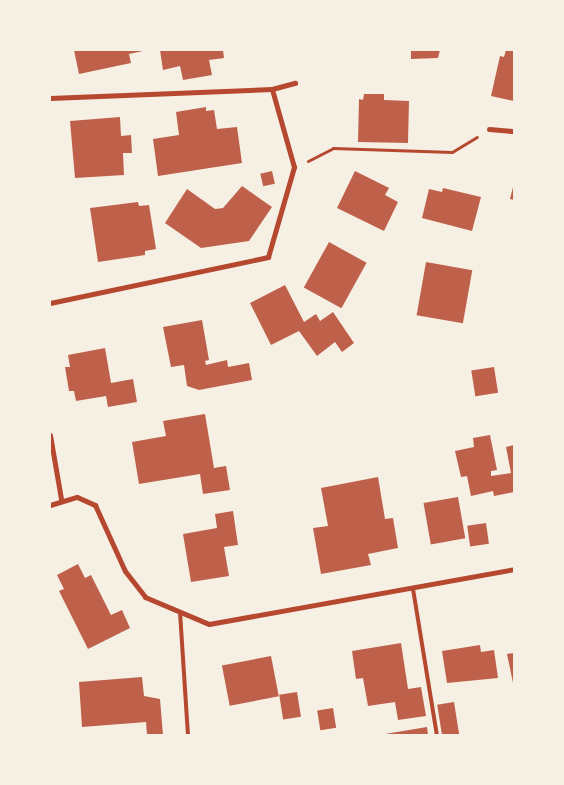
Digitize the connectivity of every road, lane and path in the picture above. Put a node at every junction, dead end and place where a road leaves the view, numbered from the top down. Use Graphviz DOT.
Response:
graph roads {
  1 [pos="295,83"];
  2 [pos="272,89"];
  3 [pos="50,98"];
  4 [pos="489,129"];
  5 [pos="514,131"];
  6 [pos="294,167"];
  7 [pos="50,303"];
  8 [pos="50,435"];
  9 [pos="61,499"];
  10 [pos="50,505"];
  11 [pos="514,569"];
  12 [pos="413,589"];
  13 [pos="180,612"];
  14 [pos="188,735"];
  15 [pos="436,735"];
  1 -- 2 [label="street"];
  2 -- 3 [label="street"];
  2 -- 6 [label="street"];
  4 -- 5 [label="street"];
  4 -- 6 [label="path"];
  6 -- 7 [label="street"];
  8 -- 9 [label="street"];
  9 -- 10 [label="street"];
  9 -- 13 [label="street"];
  11 -- 12 [label="street"];
  12 -- 13 [label="street"];
  12 -- 15 [label="lane"];
  13 -- 14 [label="lane"];
}
